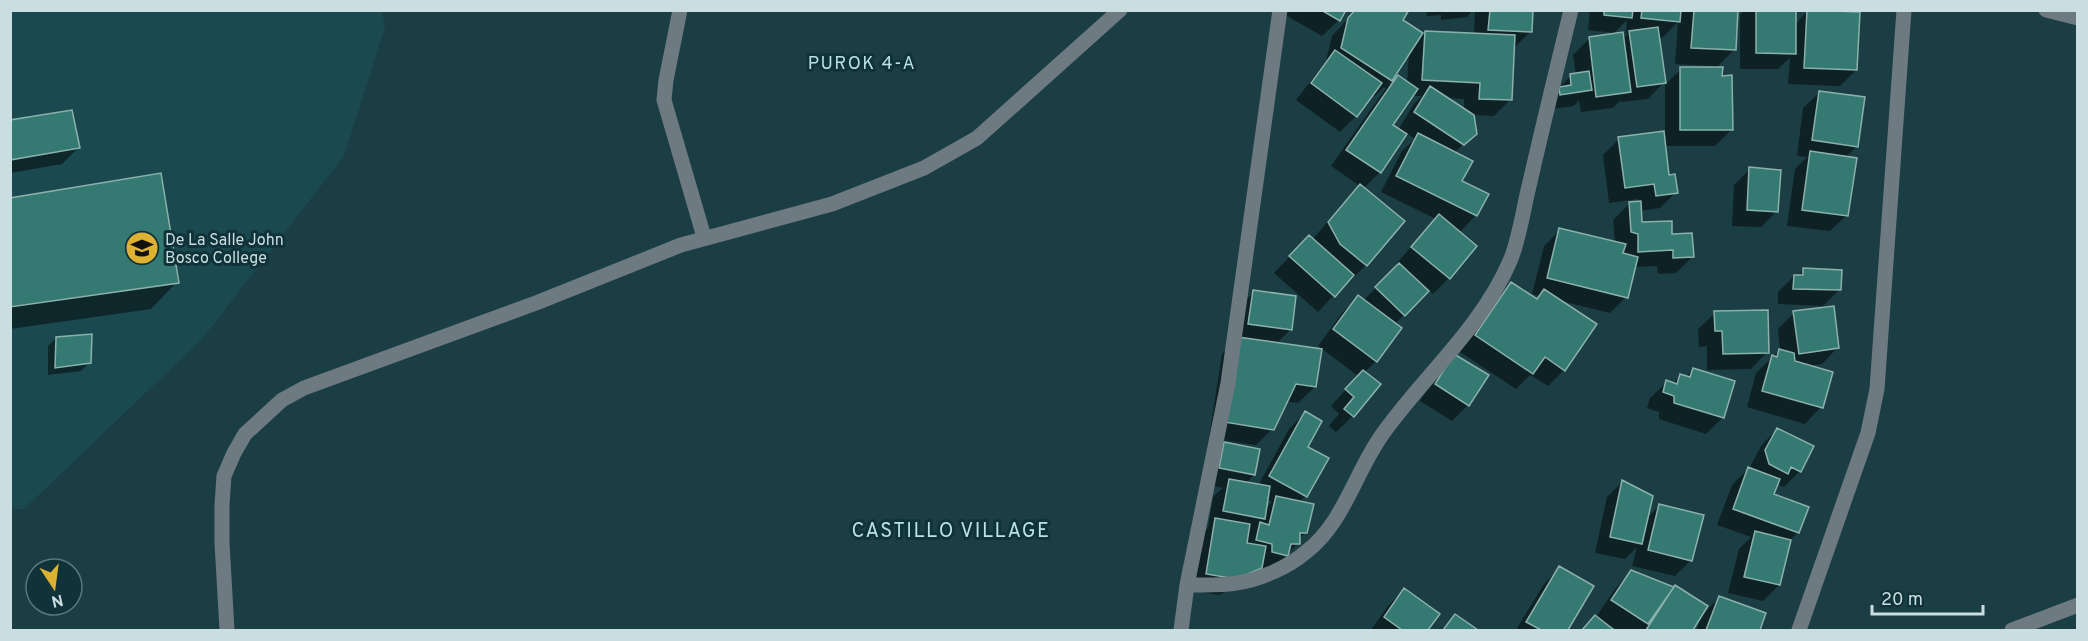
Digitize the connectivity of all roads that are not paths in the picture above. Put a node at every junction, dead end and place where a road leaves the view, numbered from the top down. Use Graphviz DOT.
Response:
graph roads {
  1 [pos="680,10"];
  2 [pos="1120,10"];
  3 [pos="1280,10"];
  4 [pos="1571,10"];
  5 [pos="1904,10"];
  6 [pos="2046,10"];
  7 [pos="2078,18"];
  8 [pos="704,237"];
  9 [pos="1187,585"];
  10 [pos="2078,605"];
  11 [pos="227,630"];
  12 [pos="1180,630"];
  13 [pos="1799,630"];
  14 [pos="2012,630"];
  1 -- 8 [label="street"];
  2 -- 8 [label="street"];
  3 -- 9 [label="street"];
  4 -- 9 [label="street"];
  5 -- 13 [label="street"];
  6 -- 7 [label="street"];
  8 -- 11 [label="street"];
  9 -- 12 [label="street"];
  10 -- 14 [label="street"];
}
